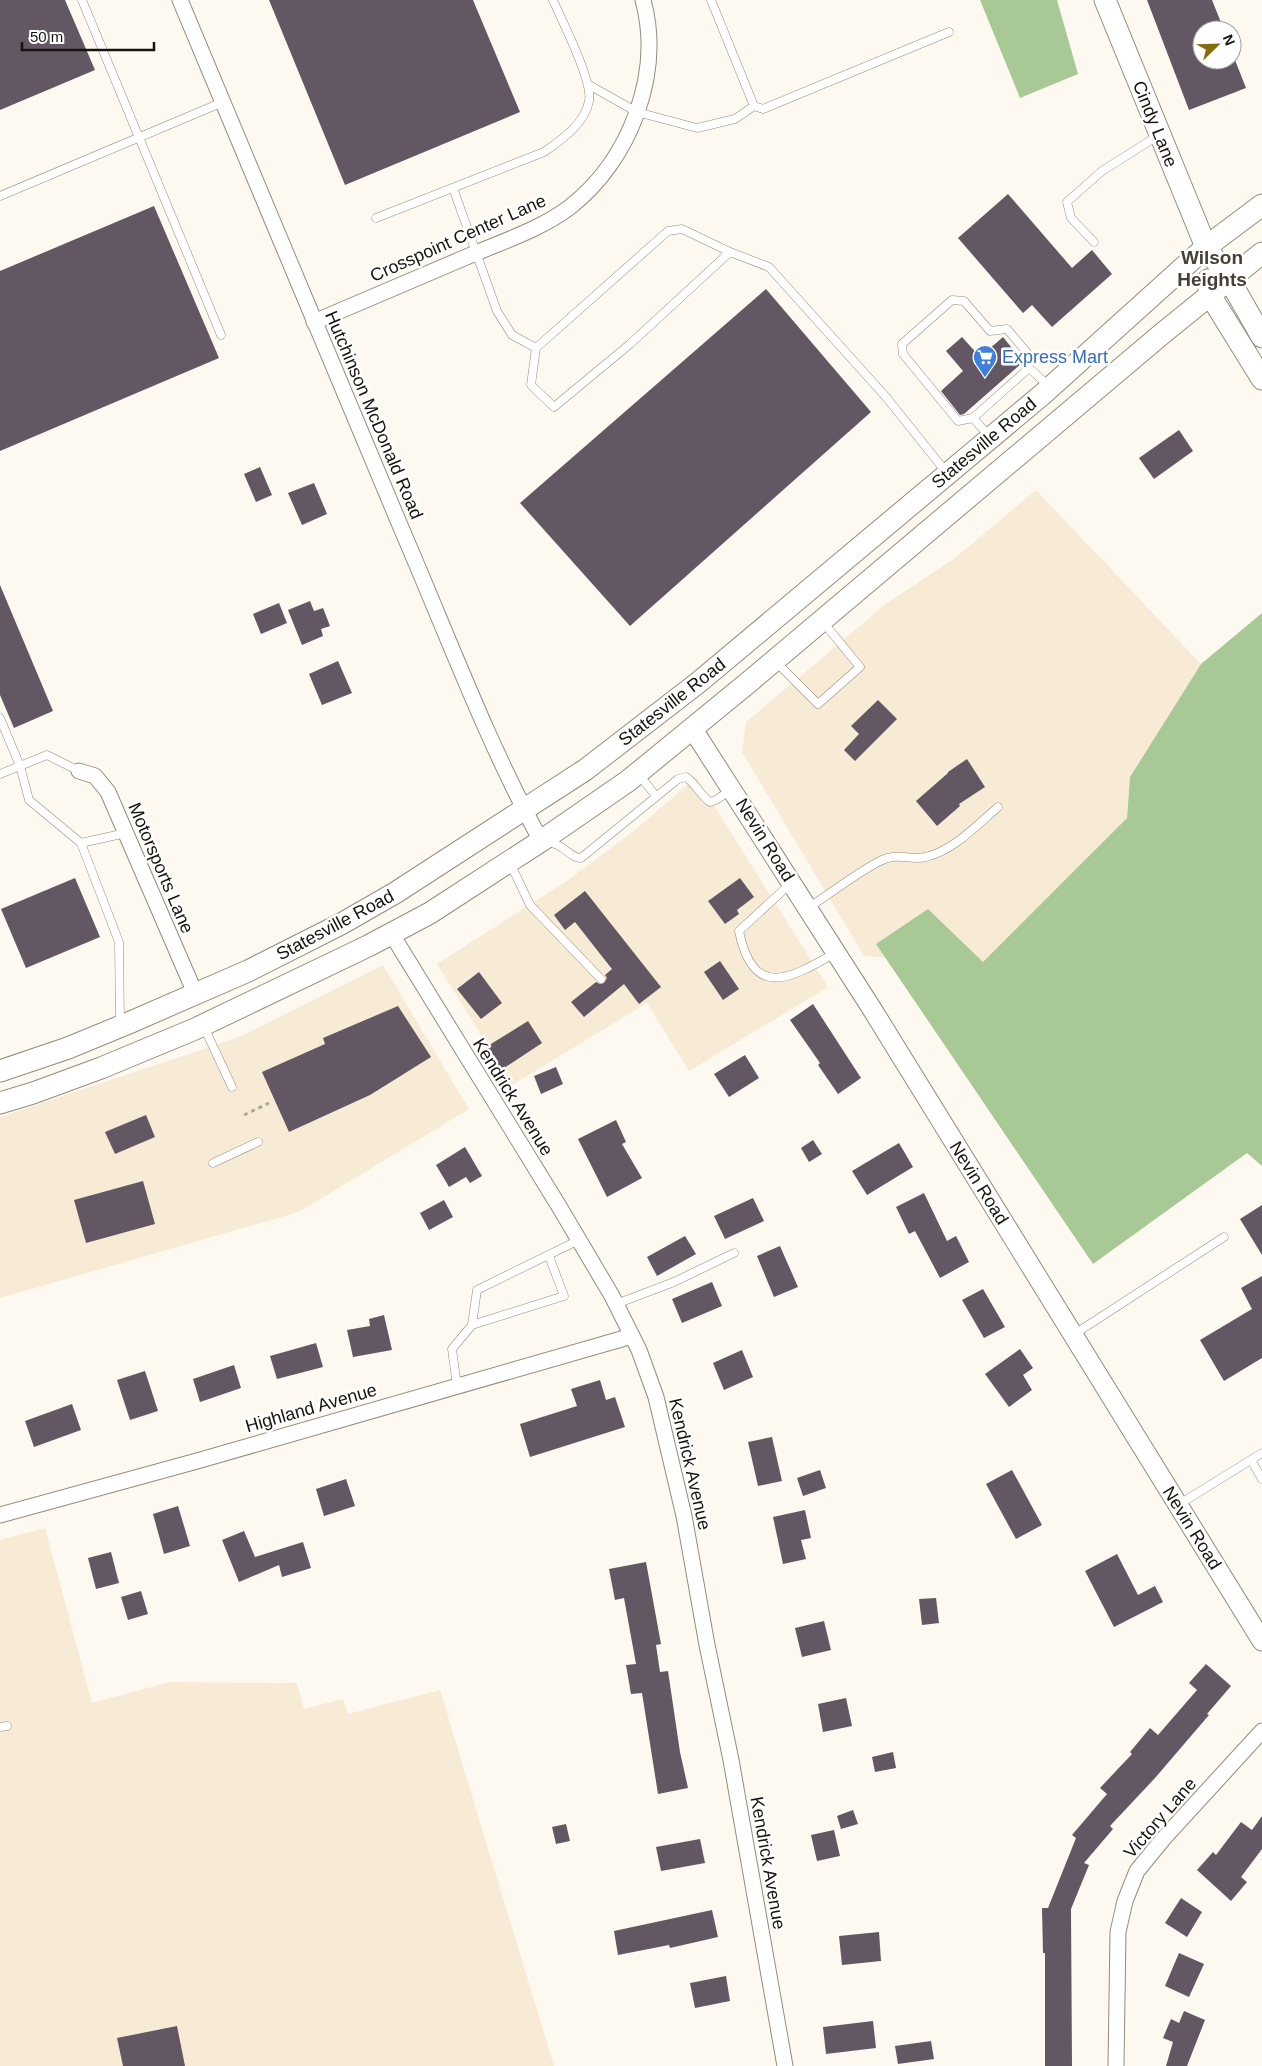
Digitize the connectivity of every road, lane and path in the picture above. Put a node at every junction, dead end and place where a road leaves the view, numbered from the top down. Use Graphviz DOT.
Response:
graph roads {
  1 [pos="82,0"];
  2 [pos="180,0"];
  3 [pos="553,0"];
  4 [pos="643,0"];
  5 [pos="711,0"];
  6 [pos="1105,0"];
  7 [pos="949,32"];
  8 [pos="589,85"];
  9 [pos="222,102"];
  10 [pos="754,106"];
  11 [pos="637,112"];
  12 [pos="1159,135"];
  13 [pos="138,137"];
  14 [pos="453,188"];
  15 [pos="0,196"];
  16 [pos="1262,206"];
  17 [pos="376,218"];
  18 [pos="1094,242"];
  19 [pos="1206,248"];
  20 [pos="730,252"];
  21 [pos="475,253"];
  22 [pos="1262,253"];
  23 [pos="1229,280"];
  24 [pos="1210,295"];
  25 [pos="314,322"];
  26 [pos="221,335"];
  27 [pos="1262,337"];
  28 [pos="536,348"];
  29 [pos="1029,368"];
  30 [pos="1262,379"];
  31 [pos="1051,387"];
  32 [pos="973,418"];
  33 [pos="991,438"];
  34 [pos="948,474"];
  35 [pos="821,621"];
  36 [pos="774,661"];
  37 [pos="0,718"];
  38 [pos="692,728"];
  39 [pos="20,766"];
  40 [pos="79,771"];
  41 [pos="637,773"];
  42 [pos="0,774"];
  43 [pos="732,789"];
  44 [pos="656,796"];
  45 [pos="998,807"];
  46 [pos="524,810"];
  47 [pos="126,833"];
  48 [pos="541,841"];
  49 [pos="81,843"];
  50 [pos="509,861"];
  51 [pos="792,882"];
  52 [pos="808,908"];
  53 [pos="391,933"];
  54 [pos="836,952"];
  55 [pos="601,979"];
  56 [pos="195,993"];
  57 [pos="203,1025"];
  58 [pos="120,1026"];
  59 [pos="0,1071"];
  60 [pos="232,1087"];
  61 [pos="0,1103"];
  62 [pos="269,1103"];
  63 [pos="244,1115"];
  64 [pos="258,1142"];
  65 [pos="213,1163"];
  66 [pos="1224,1237"];
  67 [pos="579,1240"];
  68 [pos="734,1253"];
  69 [pos="549,1256"];
  70 [pos="616,1304"];
  71 [pos="472,1325"];
  72 [pos="1073,1335"];
  73 [pos="632,1336"];
  74 [pos="457,1386"];
  75 [pos="1262,1453"];
  76 [pos="1250,1460"];
  77 [pos="1262,1479"];
  78 [pos="1178,1505"];
  79 [pos="0,1515"];
  80 [pos="1262,1641"];
  81 [pos="1262,1732"];
  82 [pos="785,2066"];
  83 [pos="1116,2066"];
  1 -- 13 [label="lane"];
  2 -- 9 [label="street, Hutchinson McDonald Road"];
  3 -- 8 [label="lane"];
  4 -- 11 [label="street, Crosspoint Center Lane"];
  5 -- 10 [label="lane"];
  6 -- 12 [label="main road, Cindy Lane"];
  7 -- 10 [label="lane"];
  8 -- 11 [label="lane"];
  8 -- 14 [label="lane"];
  9 -- 13 [label="lane"];
  9 -- 25 [label="street, Hutchinson McDonald Road"];
  10 -- 11 [label="lane"];
  11 -- 21 [label="street, Crosspoint Center Lane"];
  12 -- 18 [label="lane"];
  12 -- 19 [label="main road, Cindy Lane"];
  13 -- 15 [label="lane"];
  13 -- 26 [label="lane"];
  14 -- 17 [label="lane"];
  14 -- 21 [label="lane"];
  16 -- 19 [label="main road, Statesville Road"];
  19 -- 23 [label="main road, Cindy Lane"];
  19 -- 24 [label="main road, Cindy Lane"];
  19 -- 31 [label="main road, Statesville Road"];
  20 -- 28 [label="lane"];
  20 -- 28 [label="lane"];
  20 -- 34 [label="lane"];
  21 -- 25 [label="street, Crosspoint Center Lane"];
  21 -- 28 [label="lane"];
  22 -- 23 [label="main road, Statesville Road"];
  23 -- 24 [label="main road, Statesville Road"];
  23 -- 27 [label="main road, Cindy Lane"];
  24 -- 30 [label="main road, Cindy Lane"];
  24 -- 35 [label="main road, Statesville Road"];
  25 -- 46 [label="street, Hutchinson McDonald Road"];
  29 -- 31 [label="lane"];
  29 -- 32 [label="lane"];
  29 -- 32 [label="lane"];
  31 -- 33 [label="main road, Statesville Road"];
  32 -- 33 [label="lane"];
  33 -- 34 [label="main road, Statesville Road"];
  34 -- 46 [label="main road, Statesville Road"];
  35 -- 36 [label="main road, Statesville Road"];
  35 -- 36 [label="lane"];
  36 -- 38 [label="main road, Statesville Road"];
  37 -- 39 [label="lane"];
  38 -- 41 [label="main road, Statesville Road"];
  38 -- 43 [label="street, Nevin Road"];
  39 -- 40 [label="lane"];
  39 -- 42 [label="lane"];
  39 -- 49 [label="lane"];
  40 -- 47 [label="street, Motorsports Lane"];
  41 -- 44 [label="lane"];
  41 -- 48 [label="main road, Statesville Road"];
  43 -- 44 [label="lane"];
  43 -- 51 [label="street, Nevin Road"];
  44 -- 48 [label="lane"];
  45 -- 52 [label="lane"];
  46 -- 48 [label="street, Hutchinson McDonald Road"];
  46 -- 56 [label="main road, Statesville Road"];
  47 -- 49 [label="lane"];
  47 -- 56 [label="street, Motorsports Lane"];
  48 -- 50 [label="main road, Statesville Road"];
  49 -- 58 [label="lane"];
  50 -- 53 [label="main road, Statesville Road"];
  50 -- 55 [label="lane"];
  51 -- 52 [label="street, Nevin Road"];
  51 -- 54 [label="lane"];
  52 -- 54 [label="street, Nevin Road"];
  53 -- 57 [label="main road, Statesville Road"];
  53 -- 67 [label="street, Kendrick Avenue"];
  54 -- 72 [label="street, Nevin Road"];
  56 -- 58 [label="main road, Statesville Road"];
  57 -- 60 [label="lane"];
  57 -- 61 [label="main road, Statesville Road"];
  58 -- 59 [label="main road, Statesville Road"];
  62 -- 63 [label="path"];
  64 -- 65 [label="lane"];
  66 -- 72 [label="lane"];
  67 -- 69 [label="lane"];
  67 -- 70 [label="street, Kendrick Avenue"];
  68 -- 70 [label="lane"];
  69 -- 71 [label="lane"];
  69 -- 71 [label="lane"];
  70 -- 73 [label="street, Kendrick Avenue"];
  71 -- 74 [label="lane"];
  72 -- 78 [label="street, Nevin Road"];
  73 -- 74 [label="street, Highland Avenue"];
  73 -- 82 [label="street, Kendrick Avenue"];
  74 -- 79 [label="street, Highland Avenue"];
  75 -- 76 [label="lane"];
  76 -- 77 [label="lane"];
  76 -- 78 [label="lane"];
  78 -- 80 [label="street, Nevin Road"];
  81 -- 83 [label="street, Victory Lane"];
}
